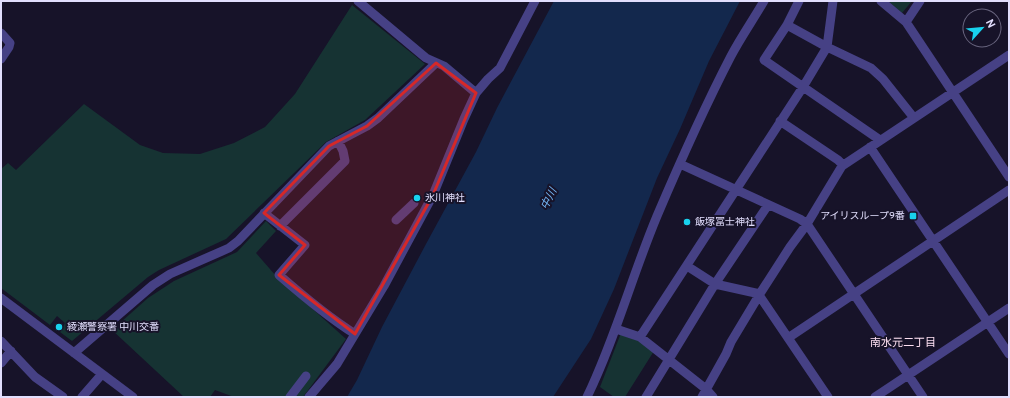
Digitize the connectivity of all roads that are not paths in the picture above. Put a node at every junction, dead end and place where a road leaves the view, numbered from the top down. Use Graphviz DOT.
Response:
graph roads {
  1 [pos="358,1"];
  2 [pos="535,1"];
  3 [pos="764,1"];
  4 [pos="799,1"];
  5 [pos="834,1"];
  6 [pos="881,1"];
  7 [pos="920,1"];
  8 [pos="906,22"];
  9 [pos="787,25"];
  10 [pos="1,33"];
  11 [pos="827,47"];
  12 [pos="1009,54"];
  13 [pos="1,59"];
  14 [pos="436,64"];
  15 [pos="803,87"];
  16 [pos="952,92"];
  17 [pos="476,93"];
  18 [pos="914,118"];
  19 [pos="780,121"];
  20 [pos="880,140"];
  21 [pos="338,141"];
  22 [pos="870,147"];
  23 [pos="680,164"];
  24 [pos="843,165"];
  25 [pos="1009,177"];
  26 [pos="735,190"];
  27 [pos="1009,190"];
  28 [pos="414,202"];
  29 [pos="768,204"];
  30 [pos="264,213"];
  31 [pos="396,220"];
  32 [pos="807,224"];
  33 [pos="280,226"];
  34 [pos="933,240"];
  35 [pos="687,266"];
  36 [pos="715,284"];
  37 [pos="853,294"];
  38 [pos="760,295"];
  39 [pos="1,298"];
  40 [pos="1009,308"];
  41 [pos="988,322"];
  42 [pos="616,329"];
  43 [pos="355,334"];
  44 [pos="640,338"];
  45 [pos="788,338"];
  46 [pos="1,341"];
  47 [pos="11,351"];
  48 [pos="74,353"];
  49 [pos="1009,354"];
  50 [pos="669,360"];
  51 [pos="1,362"];
  52 [pos="102,374"];
  53 [pos="908,375"];
  54 [pos="306,376"];
  55 [pos="704,393"];
  56 [pos="63,397"];
  57 [pos="82,397"];
  58 [pos="133,397"];
  59 [pos="290,397"];
  60 [pos="309,397"];
  61 [pos="586,397"];
  62 [pos="646,397"];
  63 [pos="713,397"];
  64 [pos="828,397"];
  65 [pos="875,397"];
  66 [pos="923,397"];
  1 -- 14 [label="street"];
  2 -- 17 [label="street"];
  3 -- 23 [label="street"];
  4 -- 9 [label="street"];
  5 -- 11 [label="street"];
  6 -- 8 [label="street"];
  7 -- 8 [label="street"];
  8 -- 16 [label="street"];
  9 -- 11 [label="street"];
  9 -- 15 [label="street"];
  10 -- 13 [label="street"];
  11 -- 15 [label="street"];
  11 -- 18 [label="street"];
  12 -- 16 [label="street"];
  14 -- 17 [label="street"];
  14 -- 21 [label="street"];
  15 -- 19 [label="street"];
  15 -- 20 [label="street"];
  16 -- 18 [label="street"];
  16 -- 25 [label="street"];
  17 -- 43 [label="street"];
  18 -- 20 [label="street"];
  19 -- 24 [label="street"];
  19 -- 26 [label="street"];
  20 -- 22 [label="street"];
  21 -- 30 [label="street"];
  21 -- 33 [label="street"];
  22 -- 24 [label="street"];
  22 -- 34 [label="street"];
  23 -- 26 [label="street"];
  23 -- 42 [label="street"];
  24 -- 32 [label="street"];
  26 -- 29 [label="street"];
  26 -- 35 [label="street"];
  27 -- 34 [label="street"];
  28 -- 31 [label="street"];
  29 -- 32 [label="street"];
  29 -- 36 [label="street"];
  30 -- 33 [label="street"];
  30 -- 48 [label="street"];
  32 -- 37 [label="street"];
  32 -- 38 [label="street"];
  33 -- 43 [label="street"];
  34 -- 37 [label="street"];
  34 -- 41 [label="street"];
  35 -- 36 [label="street"];
  35 -- 44 [label="street"];
  36 -- 38 [label="street"];
  36 -- 50 [label="street"];
  37 -- 45 [label="street"];
  37 -- 53 [label="street"];
  38 -- 45 [label="street"];
  38 -- 55 [label="street"];
  39 -- 48 [label="street"];
  40 -- 41 [label="street"];
  41 -- 49 [label="street"];
  41 -- 53 [label="street"];
  42 -- 44 [label="street"];
  42 -- 61 [label="street"];
  43 -- 60 [label="street"];
  44 -- 50 [label="street"];
  45 -- 64 [label="street"];
  46 -- 47 [label="street"];
  47 -- 51 [label="street"];
  47 -- 56 [label="street"];
  48 -- 52 [label="street"];
  50 -- 55 [label="street"];
  50 -- 62 [label="street"];
  52 -- 57 [label="street"];
  52 -- 58 [label="street"];
  53 -- 65 [label="street"];
  53 -- 66 [label="street"];
  54 -- 59 [label="street"];
  55 -- 63 [label="street"];
}
